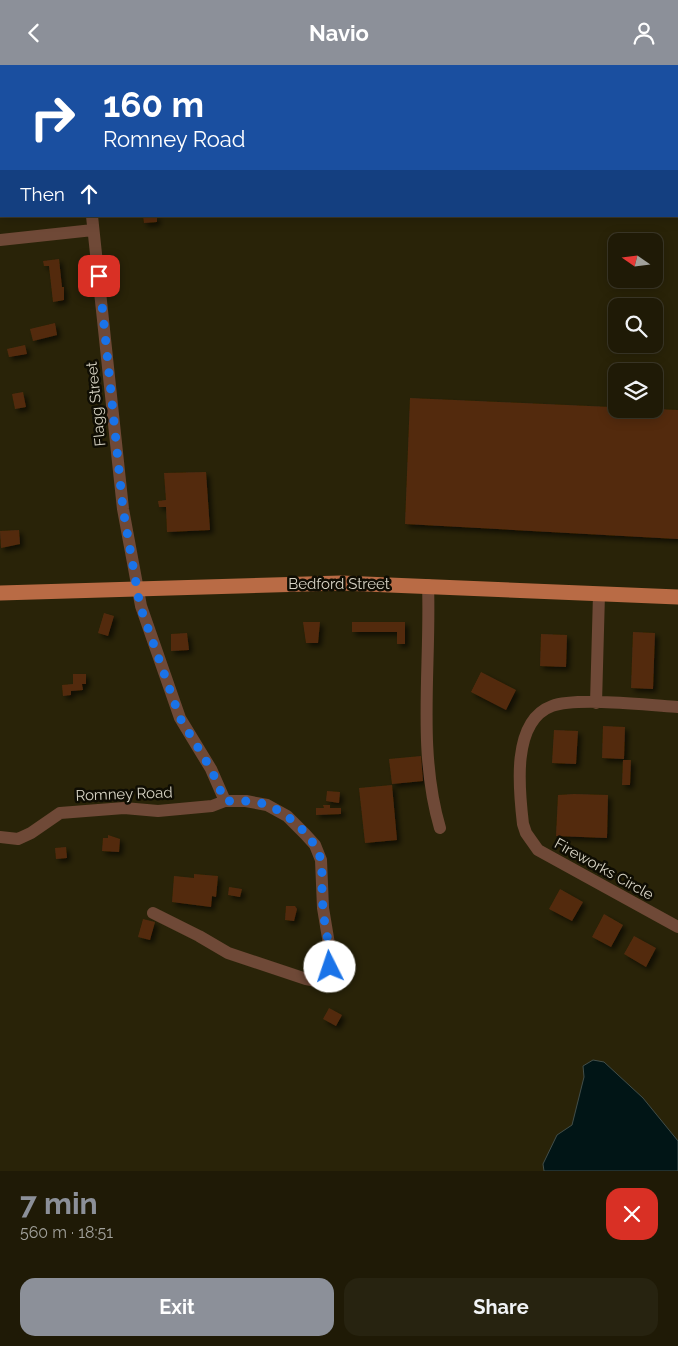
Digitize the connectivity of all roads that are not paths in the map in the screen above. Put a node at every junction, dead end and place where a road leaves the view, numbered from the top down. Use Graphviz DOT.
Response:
graph roads {
  1 [pos="92,217"];
  2 [pos="93,229"];
  3 [pos="0,240"];
  4 [pos="428,585"];
  5 [pos="137,588"];
  6 [pos="0,593"];
  7 [pos="599,594"];
  8 [pos="678,597"];
  9 [pos="596,703"];
  10 [pos="678,707"];
  11 [pos="225,801"];
  12 [pos="440,828"];
  13 [pos="0,837"];
  14 [pos="153,913"];
  15 [pos="678,927"];
  1 -- 2 [label="street, Flagg Street"];
  2 -- 3 [label="street"];
  2 -- 5 [label="street, Flagg Street"];
  4 -- 5 [label="main road, Bedford Street"];
  4 -- 7 [label="main road, Bedford Street"];
  4 -- 12 [label="street"];
  5 -- 6 [label="main road, Bedford Street"];
  5 -- 11 [label="street"];
  7 -- 8 [label="main road, Bedford Street"];
  7 -- 9 [label="street"];
  9 -- 10 [label="street, Fireworks Circle"];
  9 -- 15 [label="street, Fireworks Circle"];
  11 -- 13 [label="street, Romney Road"];
  11 -- 14 [label="street, Romney Road"];
}
